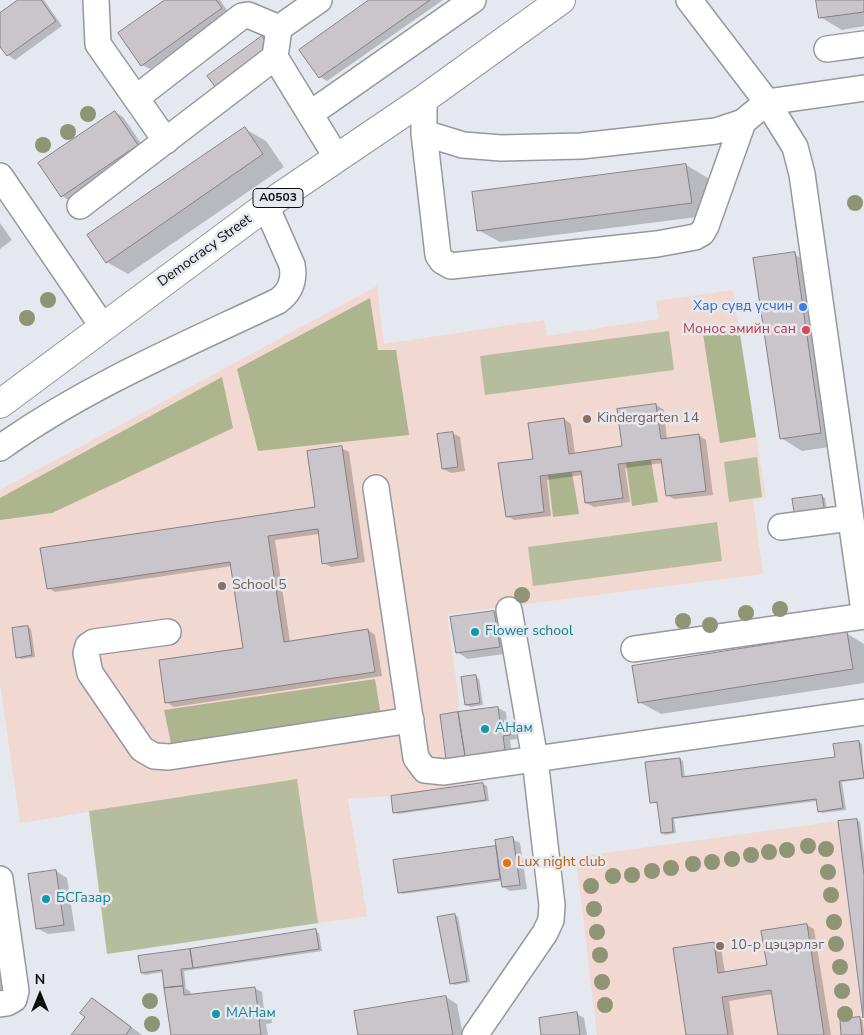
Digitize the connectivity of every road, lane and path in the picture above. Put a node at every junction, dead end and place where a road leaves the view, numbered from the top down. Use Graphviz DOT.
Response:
graph roads {
  1 [pos="96,0"];
  2 [pos="319,0"];
  3 [pos="473,0"];
  4 [pos="561,0"];
  5 [pos="689,0"];
  6 [pos="279,28"];
  7 [pos="864,44"];
  8 [pos="827,49"];
  9 [pos="275,57"];
  10 [pos="864,88"];
  11 [pos="136,98"];
  12 [pos="424,99"];
  13 [pos="767,102"];
  14 [pos="310,114"];
  15 [pos="743,122"];
  16 [pos="424,133"];
  17 [pos="166,141"];
  18 [pos="337,158"];
  19 [pos="0,176"];
  20 [pos="80,206"];
  21 [pos="266,206"];
  22 [pos="103,327"];
  23 [pos="0,404"];
  24 [pos="0,448"];
  25 [pos="376,488"];
  26 [pos="852,502"];
  27 [pos="781,527"];
  28 [pos="510,610"];
  29 [pos="864,611"];
  30 [pos="864,616"];
  31 [pos="168,632"];
  32 [pos="634,649"];
  33 [pos="864,712"];
  34 [pos="411,720"];
  35 [pos="535,759"];
  36 [pos="0,879"];
  37 [pos="0,1004"];
  38 [pos="476,1035"];
  1 -- 11 [label="street"];
  2 -- 6 [label="street"];
  3 -- 14 [label="street"];
  4 -- 12 [label="main road, Democracy Street / A0503"];
  5 -- 13 [label="street"];
  6 -- 9 [label="street"];
  6 -- 11 [label="street"];
  7 -- 8 [label="street"];
  9 -- 14 [label="street"];
  9 -- 17 [label="street"];
  10 -- 13 [label="street"];
  11 -- 17 [label="street"];
  12 -- 16 [label="street"];
  12 -- 18 [label="main road, Democracy Street / A0503"];
  13 -- 15 [label="street"];
  13 -- 26 [label="street"];
  14 -- 18 [label="street"];
  15 -- 16 [label="street"];
  15 -- 16 [label="street"];
  17 -- 20 [label="street"];
  18 -- 21 [label="main road, Democracy Street / A0503"];
  19 -- 22 [label="street"];
  21 -- 22 [label="main road, Democracy Street / A0503"];
  21 -- 24 [label="street"];
  22 -- 23 [label="main road, Democracy Street / A0503"];
  25 -- 34 [label="street"];
  26 -- 27 [label="street"];
  26 -- 29 [label="street"];
  28 -- 35 [label="street"];
  30 -- 32 [label="street"];
  31 -- 34 [label="street"];
  33 -- 35 [label="street"];
  34 -- 35 [label="street"];
  35 -- 38 [label="street"];
  36 -- 37 [label="street"];
}
